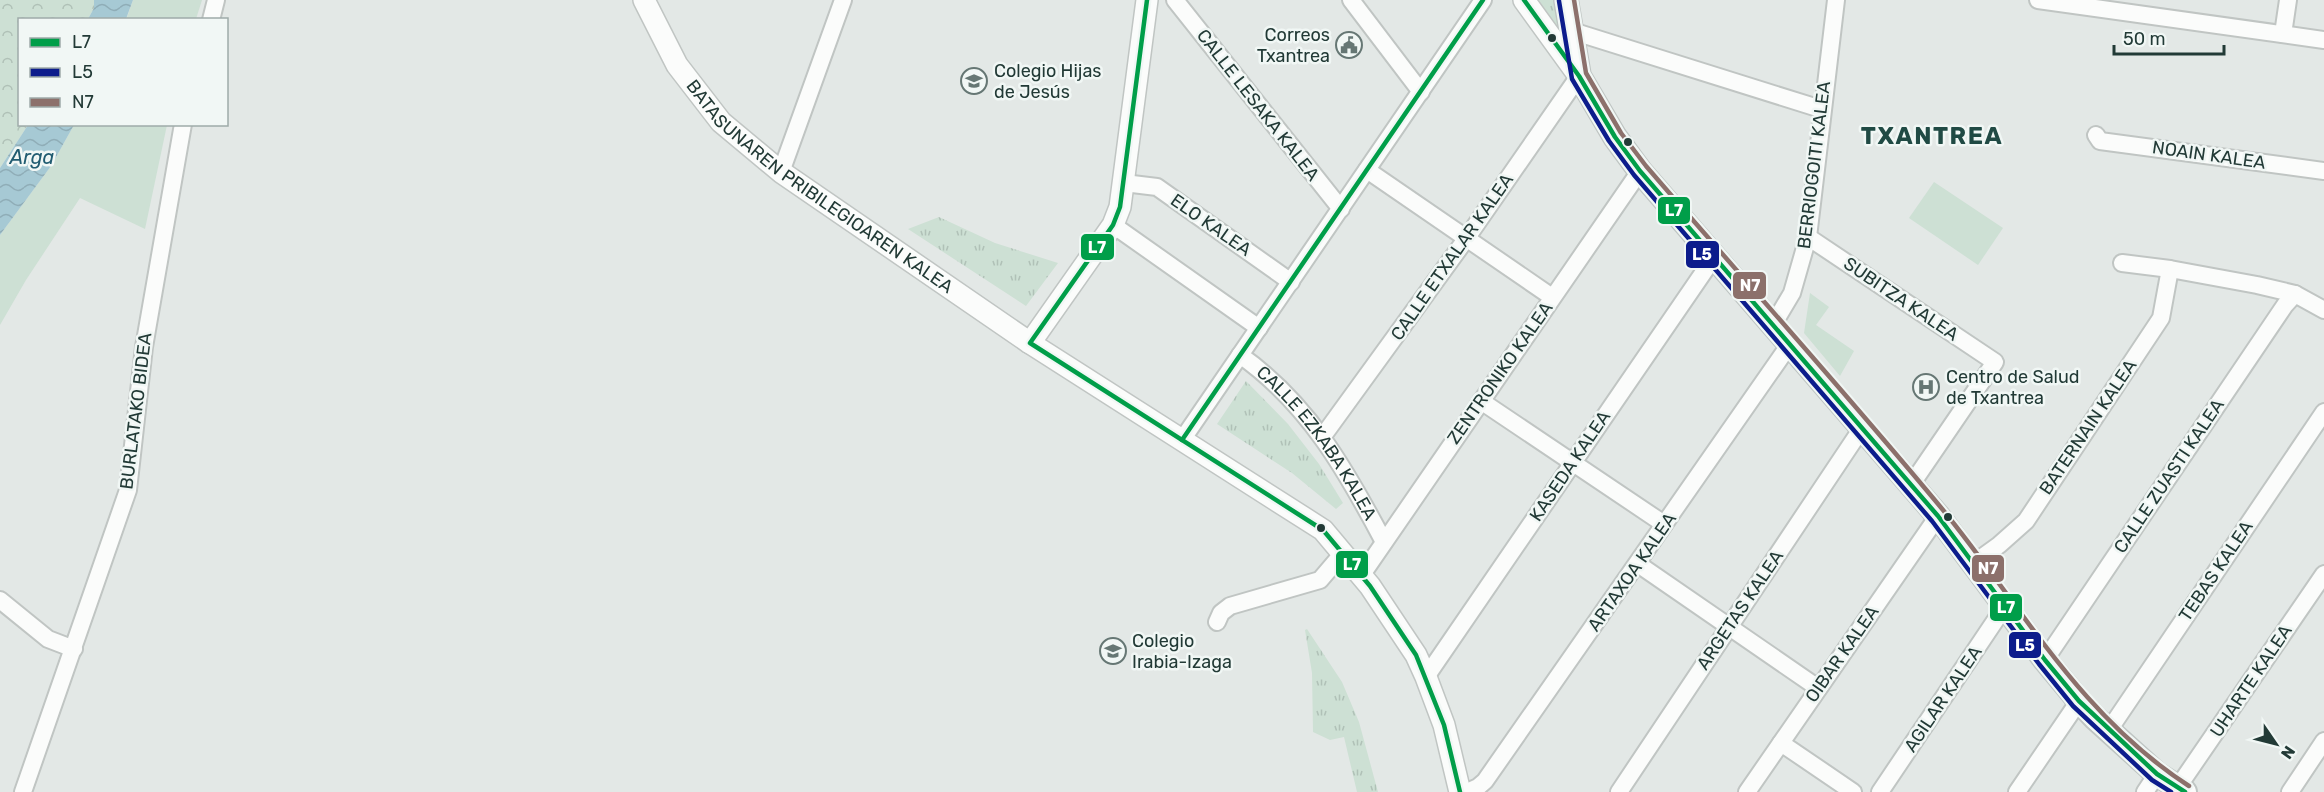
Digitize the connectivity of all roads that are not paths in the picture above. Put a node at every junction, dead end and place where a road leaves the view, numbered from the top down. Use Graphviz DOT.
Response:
graph roads {
  1 [pos="216,0"];
  2 [pos="644,0"];
  3 [pos="843,0"];
  4 [pos="1147,0"];
  5 [pos="1175,0"];
  6 [pos="1351,0"];
  7 [pos="1483,0"];
  8 [pos="1524,0"];
  9 [pos="1566,0"];
  10 [pos="1836,0"];
  11 [pos="2038,0"];
  12 [pos="2288,0"];
  13 [pos="212,18"];
  14 [pos="1572,31"];
  15 [pos="2283,34"];
  16 [pos="2324,40"];
  17 [pos="1579,76"];
  18 [pos="1421,92"];
  19 [pos="1821,110"];
  20 [pos="183,126"];
  21 [pos="2096,135"];
  22 [pos="1367,170"];
  23 [pos="1640,171"];
  24 [pos="2324,171"];
  25 [pos="781,172"];
  26 [pos="1124,183"];
  27 [pos="1341,209"];
  28 [pos="1113,225"];
  29 [pos="1808,237"];
  30 [pos="1466,239"];
  31 [pos="1714,257"];
  32 [pos="2122,263"];
  33 [pos="2170,269"];
  34 [pos="1291,282"];
  35 [pos="2295,294"];
  36 [pos="1552,297"];
  37 [pos="2324,310"];
  38 [pos="1773,324"];
  39 [pos="1259,328"];
  40 [pos="1030,343"];
  41 [pos="1790,344"];
  42 [pos="1240,355"];
  43 [pos="1480,401"];
  44 [pos="2324,412"];
  45 [pos="1862,428"];
  46 [pos="1323,436"];
  47 [pos="1182,440"];
  48 [pos="1571,464"];
  49 [pos="1911,485"];
  50 [pos="1938,516"];
  51 [pos="1665,524"];
  52 [pos="1384,542"];
  53 [pos="1343,553"];
  54 [pos="1974,563"];
  55 [pos="1638,564"];
  56 [pos="2324,574"];
  57 [pos="1361,576"];
  58 [pos="0,600"];
  59 [pos="2005,606"];
  60 [pos="1217,622"];
  61 [pos="1729,626"];
  62 [pos="74,649"];
  63 [pos="2045,660"];
  64 [pos="1426,677"];
  65 [pos="1818,688"];
  66 [pos="2079,701"];
  67 [pos="2109,730"];
  68 [pos="2324,741"];
  69 [pos="1781,743"];
  70 [pos="2151,783"];
  71 [pos="2182,790"];
  72 [pos="23,792"];
  73 [pos="1460,792"];
  74 [pos="1467,792"];
  75 [pos="1619,792"];
  76 [pos="1747,792"];
  77 [pos="1853,792"];
  78 [pos="1880,792"];
  79 [pos="2017,792"];
  80 [pos="2290,792"];
  1 -- 13 [label="street"];
  2 -- 25 [label="street, BATASUNAREN PRIBILEGIOAREN KALEA"];
  3 -- 25 [label="street"];
  4 -- 26 [label="street"];
  5 -- 27 [label="street, CALLE LESAKA KALEA"];
  6 -- 18 [label="street"];
  7 -- 18 [label="street"];
  8 -- 17 [label="street"];
  9 -- 14 [label="main road"];
  10 -- 19 [label="street, BERRIOGOITI KALEA"];
  11 -- 15 [label="street"];
  12 -- 15 [label="street"];
  14 -- 17 [label="main road"];
  14 -- 19 [label="street"];
  15 -- 16 [label="street"];
  17 -- 23 [label="main road"];
  17 -- 30 [label="street, CALLE ETXALAR KALEA"];
  18 -- 22 [label="street"];
  19 -- 29 [label="street, BERRIOGOITI KALEA"];
  20 -- 62 [label="street, BURLATAKO BIDEA"];
  21 -- 24 [label="street, NOAIN KALEA"];
  22 -- 27 [label="street"];
  22 -- 30 [label="street"];
  23 -- 31 [label="main road"];
  23 -- 36 [label="street, ZENTRONIKO KALEA"];
  25 -- 40 [label="street, BATASUNAREN PRIBILEGIOAREN KALEA"];
  26 -- 28 [label="street"];
  26 -- 34 [label="street, ELO KALEA"];
  27 -- 34 [label="street"];
  28 -- 39 [label="street"];
  28 -- 40 [label="street"];
  29 -- 38 [label="street, BERRIOGOITI KALEA"];
  29 -- 49 [label="street, SUBITZA KALEA"];
  30 -- 36 [label="street"];
  30 -- 46 [label="street, CALLE ETXALAR KALEA"];
  31 -- 38 [label="main road"];
  31 -- 48 [label="street, KASEDA KALEA"];
  32 -- 33 [label="street"];
  33 -- 35 [label="street"];
  33 -- 54 [label="street, BATERNAIN KALEA"];
  34 -- 39 [label="street"];
  35 -- 37 [label="street"];
  35 -- 63 [label="street, CALLE ZUASTI KALEA"];
  36 -- 43 [label="street, ZENTRONIKO KALEA"];
  38 -- 41 [label="main road"];
  39 -- 42 [label="street"];
  40 -- 47 [label="street"];
  41 -- 45 [label="main road"];
  41 -- 51 [label="street, ARTAXOA KALEA"];
  42 -- 46 [label="street, CALLE EZKABA KALEA"];
  42 -- 47 [label="street"];
  43 -- 48 [label="street"];
  43 -- 52 [label="street, ZENTRONIKO KALEA"];
  44 -- 67 [label="street, TEBAS KALEA"];
  45 -- 49 [label="main road"];
  45 -- 61 [label="street, ARGETAS KALEA"];
  46 -- 52 [label="street, CALLE EZKABA KALEA"];
  47 -- 53 [label="street"];
  48 -- 51 [label="street"];
  48 -- 64 [label="street, KASEDA KALEA"];
  49 -- 50 [label="main road"];
  50 -- 54 [label="main road"];
  50 -- 65 [label="street, OIBAR KALEA"];
  51 -- 55 [label="street, ARTAXOA KALEA"];
  52 -- 57 [label="street, ZENTRONIKO KALEA"];
  53 -- 57 [label="street"];
  53 -- 60 [label="street"];
  54 -- 59 [label="main road"];
  55 -- 61 [label="street"];
  55 -- 74 [label="street, ARTAXOA KALEA"];
  56 -- 71 [label="street, UHARTE KALEA"];
  57 -- 64 [label="street"];
  58 -- 62 [label="street"];
  59 -- 63 [label="main road"];
  59 -- 78 [label="street, AGILAR KALEA"];
  61 -- 65 [label="street"];
  61 -- 75 [label="street, ARGETAS KALEA"];
  62 -- 72 [label="street, BURLATAKO BIDEA"];
  63 -- 66 [label="main road"];
  64 -- 73 [label="street"];
  65 -- 69 [label="street, OIBAR KALEA"];
  66 -- 67 [label="main road"];
  66 -- 79 [label="street"];
  67 -- 70 [label="main road"];
  68 -- 80 [label="street"];
  69 -- 76 [label="street, OIBAR KALEA"];
  69 -- 77 [label="street"];
  70 -- 71 [label="main road"];
}
